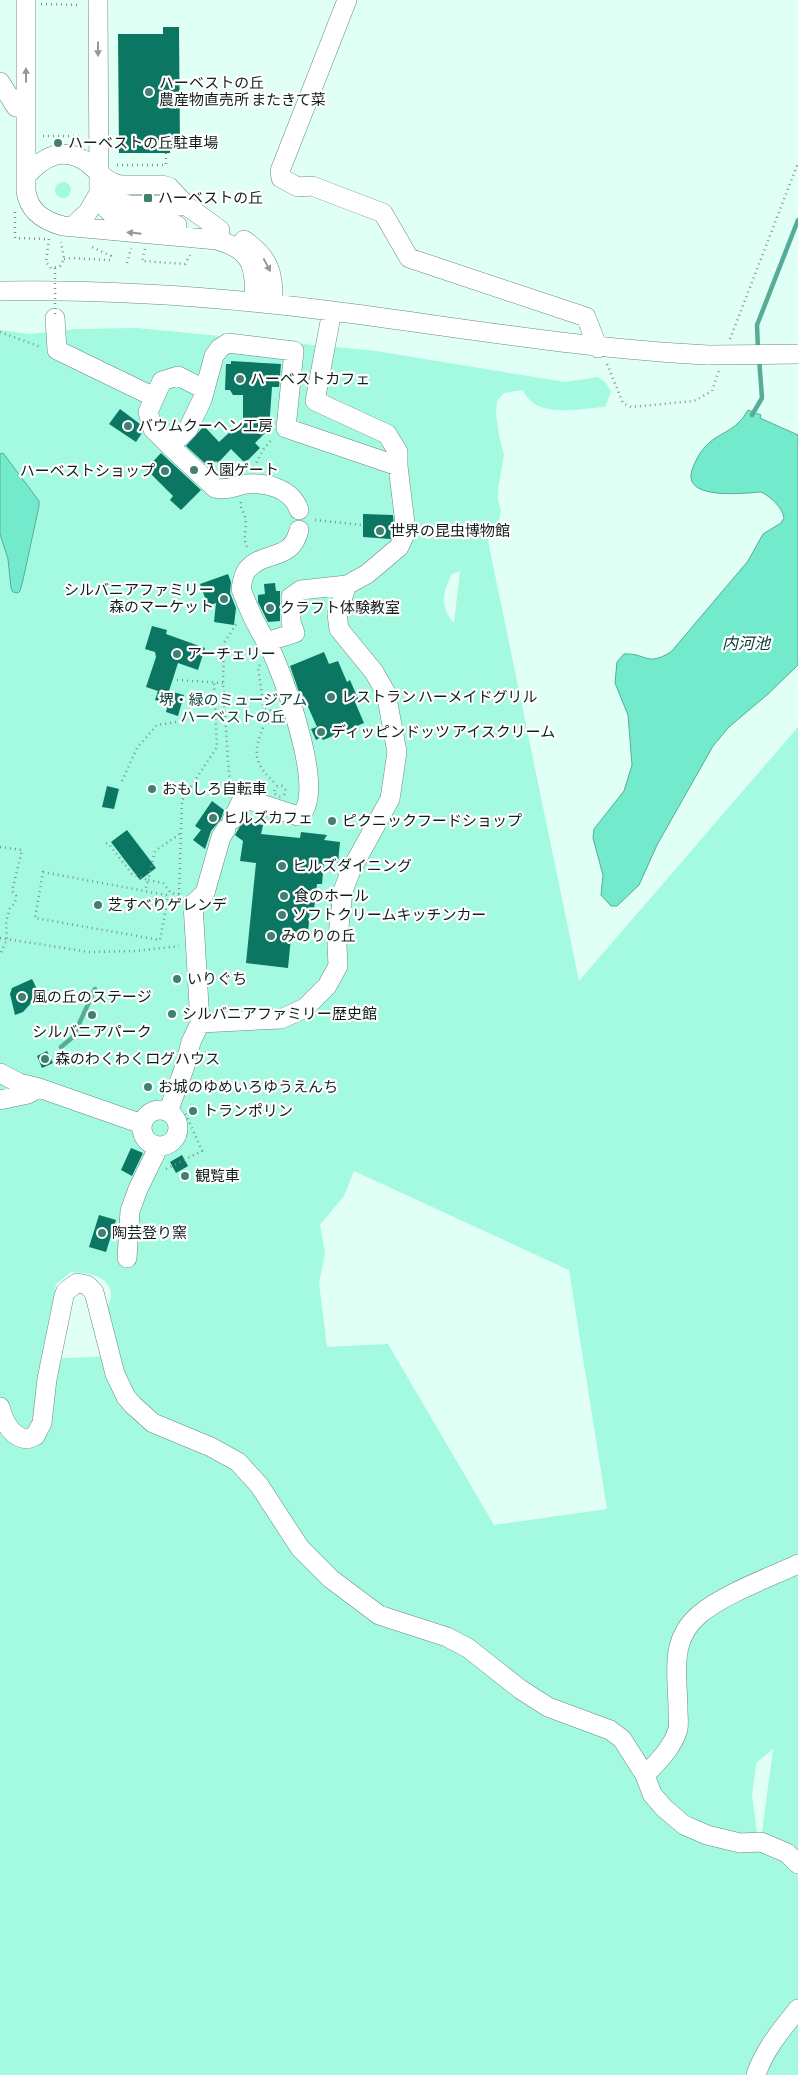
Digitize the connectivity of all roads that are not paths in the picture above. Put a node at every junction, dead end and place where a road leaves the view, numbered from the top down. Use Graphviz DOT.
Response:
graph roads {
  1 [pos="347,0"];
  2 [pos="30,2"];
  3 [pos="93,3"];
  4 [pos="0,82"];
  5 [pos="26,108"];
  6 [pos="105,169"];
  7 [pos="26,176"];
  8 [pos="99,193"];
  9 [pos="187,206"];
  10 [pos="220,230"];
  11 [pos="66,232"];
  12 [pos="0,291"];
  13 [pos="254,302"];
  14 [pos="273,304"];
  15 [pos="332,311"];
  16 [pos="55,318"];
  17 [pos="598,348"];
  18 [pos="798,354"];
  19 [pos="204,389"];
  20 [pos="154,397"];
  21 [pos="170,446"];
  22 [pos="398,466"];
  23 [pos="299,510"];
  24 [pos="307,525"];
  25 [pos="347,585"];
  26 [pos="270,650"];
  27 [pos="200,1023"];
  28 [pos="0,1073"];
  29 [pos="38,1088"];
  30 [pos="0,1100"];
  31 [pos="168,1112"];
  32 [pos="142,1124"];
  33 [pos="159,1146"];
  34 [pos="127,1258"];
  35 [pos="0,1407"];
  36 [pos="798,1564"];
  37 [pos="645,1775"];
  38 [pos="798,1864"];
  39 [pos="798,2009"];
  40 [pos="756,2075"];
  1 -- 17 [label="street"];
  5 -- 2 [label="street, one-way"];
  3 -- 6 [label="street, one-way"];
  4 -- 5 [label="street"];
  5 -- 7 [label="street"];
  6 -- 7 [label="street"];
  6 -- 8 [label="street"];
  6 -- 9 [label="street"];
  7 -- 11 [label="street"];
  8 -- 9 [label="street"];
  8 -- 10 [label="street"];
  8 -- 11 [label="street"];
  9 -- 10 [label="street"];
  10 -- 14 [label="street, one-way"];
  13 -- 11 [label="street, one-way"];
  12 -- 13 [label="street"];
  13 -- 14 [label="street"];
  14 -- 15 [label="street"];
  15 -- 17 [label="street"];
  15 -- 22 [label="street"];
  16 -- 20 [label="street"];
  17 -- 18 [label="street, bridge"];
  19 -- 20 [label="street"];
  19 -- 21 [label="street"];
  19 -- 22 [label="street"];
  20 -- 21 [label="street"];
  21 -- 23 [label="street"];
  22 -- 25 [label="street"];
  24 -- 26 [label="street"];
  25 -- 26 [label="street"];
  25 -- 27 [label="street"];
  26 -- 27 [label="street"];
  27 -- 31 [label="street"];
  28 -- 29 [label="street"];
  29 -- 30 [label="street"];
  29 -- 32 [label="street"];
  31 -- 32 [label="street"];
  31 -- 33 [label="street"];
  32 -- 33 [label="street"];
  33 -- 34 [label="street"];
  35 -- 37 [label="street"];
  36 -- 37 [label="street"];
  37 -- 38 [label="street"];
  39 -- 40 [label="street"];
}
